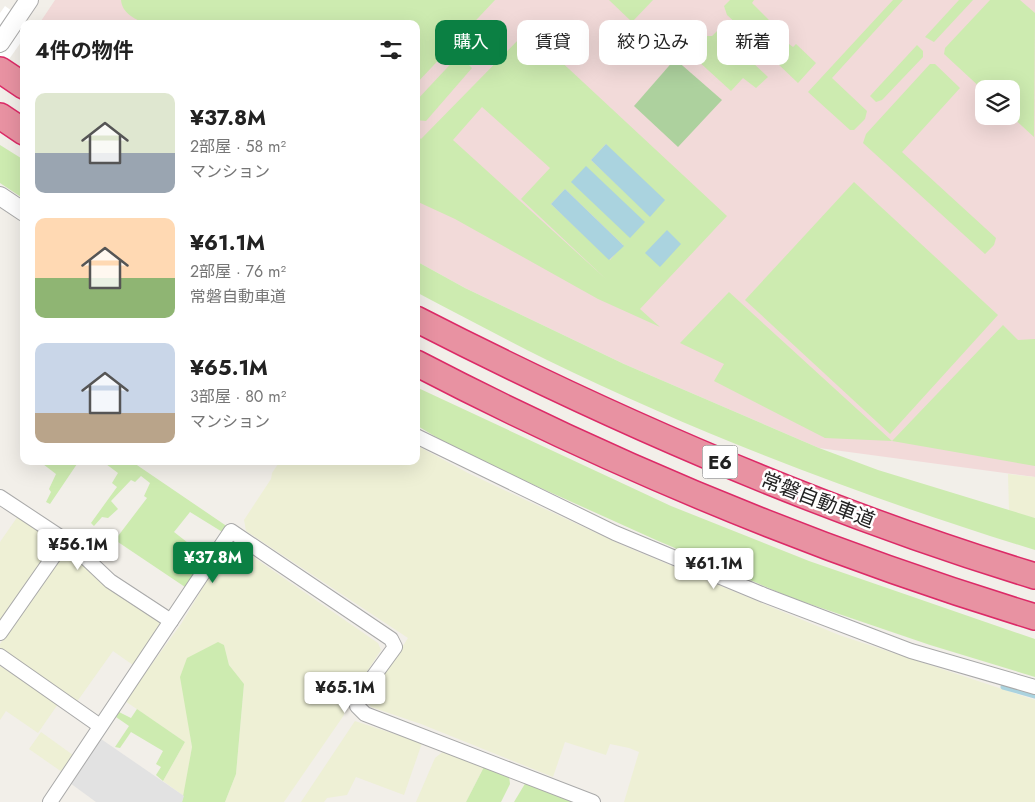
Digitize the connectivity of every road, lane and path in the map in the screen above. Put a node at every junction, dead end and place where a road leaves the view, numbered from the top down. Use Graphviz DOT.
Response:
graph roads {
  1 [pos="29,0"];
  2 [pos="0,43"];
  3 [pos="0,70"];
  4 [pos="20,83"];
  5 [pos="0,116"];
  6 [pos="20,129"];
  7 [pos="0,196"];
  8 [pos="20,209"];
  9 [pos="420,321"];
  10 [pos="420,365"];
  11 [pos="420,438"];
  12 [pos="0,497"];
  13 [pos="65,540"];
  14 [pos="1035,576"];
  15 [pos="1035,617"];
  16 [pos="171,621"];
  17 [pos="0,633"];
  18 [pos="0,656"];
  19 [pos="1035,687"];
  20 [pos="100,726"];
  21 [pos="50,802"];
  22 [pos="593,802"];
  1 -- 2 [label="street"];
  3 -- 4 [label="highway"];
  5 -- 6 [label="highway"];
  7 -- 8 [label="street"];
  9 -- 14 [label="highway, 常磐自動車道 / E6"];
  10 -- 15 [label="highway, 常磐自動車道 / E6"];
  11 -- 19 [label="street"];
  12 -- 13 [label="street"];
  13 -- 16 [label="street"];
  13 -- 17 [label="street"];
  16 -- 20 [label="street"];
  16 -- 22 [label="street"];
  18 -- 20 [label="street"];
  20 -- 21 [label="street"];
}
